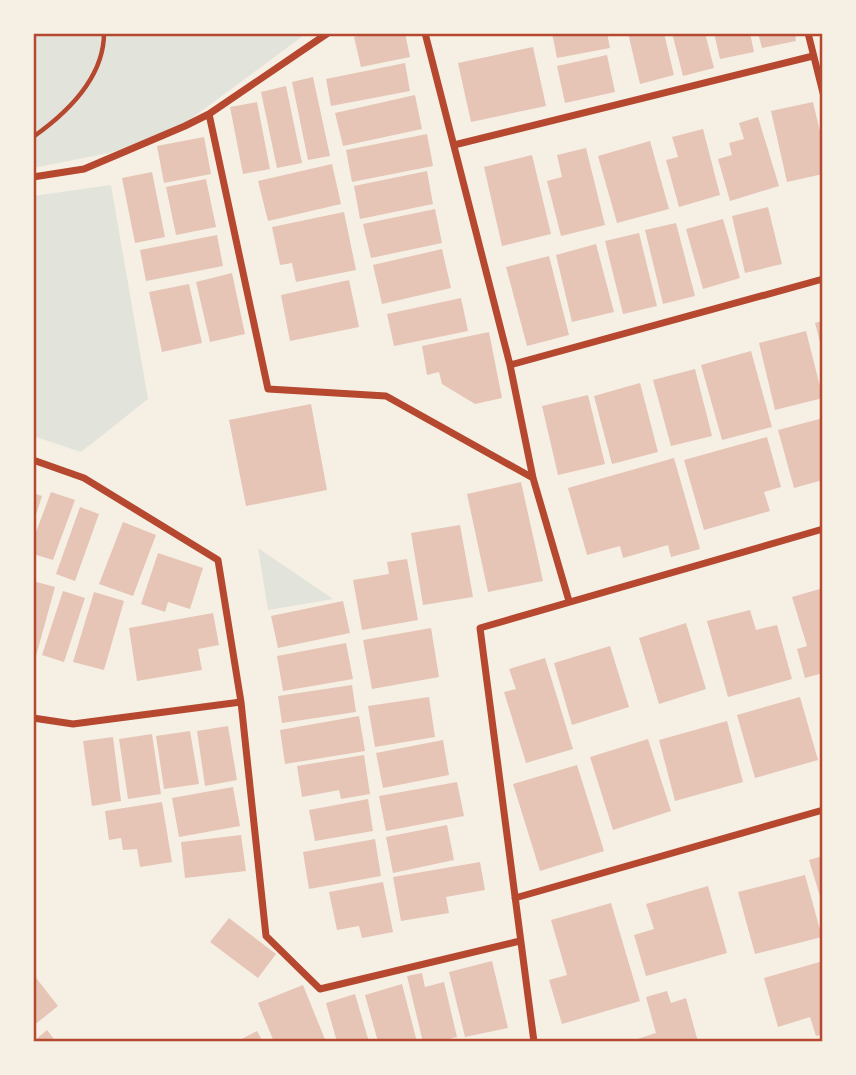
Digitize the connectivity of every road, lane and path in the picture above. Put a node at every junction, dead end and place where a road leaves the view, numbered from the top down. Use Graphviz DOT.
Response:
graph roads {
  1 [pos="104,33"];
  2 [pos="328,33"];
  3 [pos="425,33"];
  4 [pos="808,33"];
  5 [pos="813,56"];
  6 [pos="823,93"];
  7 [pos="209,114"];
  8 [pos="33,137"];
  9 [pos="454,145"];
  10 [pos="33,177"];
  11 [pos="823,279"];
  12 [pos="510,365"];
  13 [pos="33,460"];
  14 [pos="533,478"];
  15 [pos="823,529"];
  16 [pos="569,601"];
  17 [pos="241,702"];
  18 [pos="33,718"];
  19 [pos="823,810"];
  20 [pos="515,898"];
  21 [pos="520,941"];
  22 [pos="534,1042"];
  1 -- 8 [label="path"];
  2 -- 7 [label="street"];
  3 -- 9 [label="street"];
  4 -- 5 [label="street"];
  5 -- 6 [label="street"];
  5 -- 9 [label="street"];
  7 -- 10 [label="street"];
  7 -- 14 [label="street"];
  9 -- 12 [label="street"];
  11 -- 12 [label="street"];
  12 -- 14 [label="street"];
  13 -- 17 [label="street"];
  14 -- 16 [label="street"];
  15 -- 16 [label="street"];
  16 -- 20 [label="street"];
  17 -- 18 [label="street"];
  17 -- 21 [label="street"];
  19 -- 20 [label="street"];
  20 -- 21 [label="street"];
  21 -- 22 [label="street"];
}
